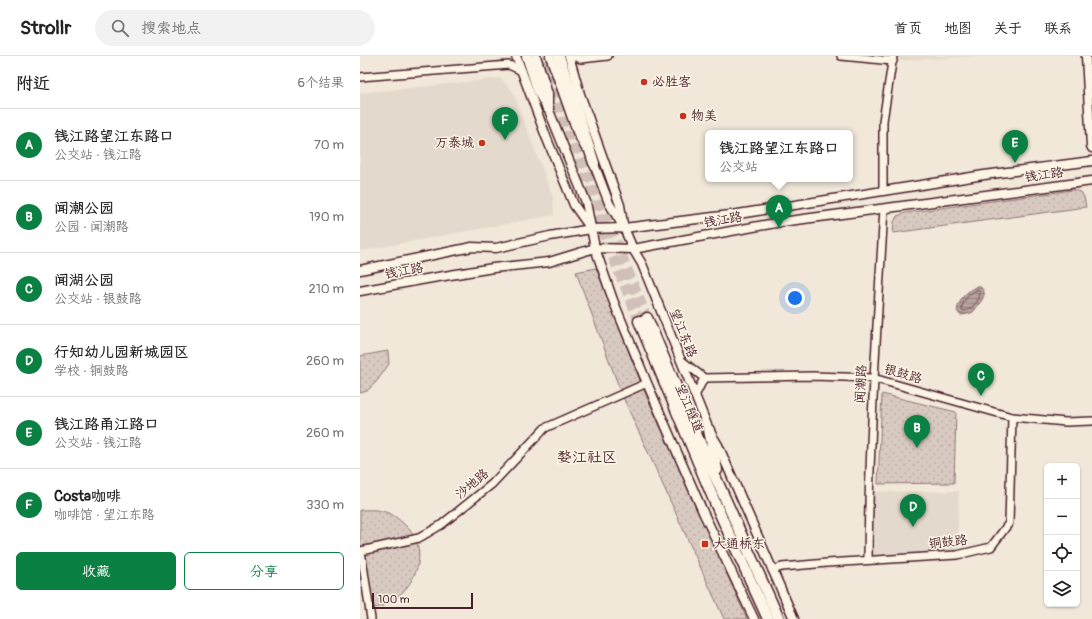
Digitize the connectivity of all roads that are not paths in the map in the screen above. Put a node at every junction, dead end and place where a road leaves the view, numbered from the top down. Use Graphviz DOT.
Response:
graph roads {
  1 [pos="512,56"];
  2 [pos="516,56"];
  3 [pos="527,56"];
  4 [pos="536,56"];
  5 [pos="550,56"];
  6 [pos="559,56"];
  7 [pos="569,56"];
  8 [pos="573,56"];
  9 [pos="608,56"];
  10 [pos="841,56"];
  11 [pos="1086,56"];
  12 [pos="893,58"];
  13 [pos="581,59"];
  14 [pos="509,65"];
  15 [pos="573,70"];
  16 [pos="522,71"];
  17 [pos="360,77"];
  18 [pos="548,108"];
  19 [pos="1092,148"];
  20 [pos="1092,161"];
  21 [pos="594,163"];
  22 [pos="1092,181"];
  23 [pos="883,191"];
  24 [pos="884,209"];
  25 [pos="624,228"];
  26 [pos="591,229"];
  27 [pos="595,248"];
  28 [pos="633,249"];
  29 [pos="360,270"];
  30 [pos="360,291"];
  31 [pos="681,360"];
  32 [pos="704,378"];
  33 [pos="873,378"];
  34 [pos="647,383"];
  35 [pos="695,396"];
  36 [pos="1012,417"];
  37 [pos="1092,421"];
  38 [pos="709,430"];
  39 [pos="724,495"];
  40 [pos="361,551"];
  41 [pos="868,560"];
  42 [pos="772,570"];
  43 [pos="371,619"];
  44 [pos="754,619"];
  45 [pos="768,619"];
  46 [pos="779,619"];
  47 [pos="794,619"];
  1 -- 14 [label="street"];
  2 -- 16 [label="main road"];
  3 -- 18 [label="highway"];
  4 -- 18 [label="main road"];
  5 -- 21 [label="main road, 望江东路"];
  6 -- 21 [label="highway"];
  7 -- 15 [label="main road"];
  8 -- 13 [label="street"];
  9 -- 13 [label="street"];
  10 -- 12 [label="street"];
  11 -- 19 [label="main road"];
  12 -- 23 [label="street"];
  13 -- 15 [label="street"];
  14 -- 16 [label="street"];
  14 -- 17 [label="street"];
  15 -- 25 [label="main road"];
  16 -- 26 [label="main road"];
  18 -- 26 [label="main road"];
  20 -- 23 [label="main road, 钱江路"];
  21 -- 25 [label="main road, 望江东路"];
  22 -- 24 [label="main road, 钱江路"];
  23 -- 25 [label="main road, 钱江路"];
  24 -- 28 [label="main road, 钱江路"];
  24 -- 33 [label="street, 闻潮路"];
  25 -- 26 [label="main road, 钱江路"];
  25 -- 28 [label="main road, 望江东路"];
  26 -- 27 [label="main road"];
  26 -- 29 [label="main road, 钱江路"];
  27 -- 28 [label="main road, 钱江路"];
  27 -- 30 [label="main road, 钱江路"];
  27 -- 34 [label="main road"];
  28 -- 31 [label="main road, 望江东路"];
  31 -- 32 [label="street"];
  31 -- 35 [label="main road, 望江东路"];
  32 -- 33 [label="street, 银鼓路"];
  32 -- 35 [label="street"];
  33 -- 36 [label="street, 银鼓路"];
  33 -- 41 [label="street, 闻潮路"];
  34 -- 40 [label="street, 沙地路"];
  34 -- 44 [label="main road"];
  35 -- 38 [label="main road, 望江东路"];
  36 -- 37 [label="street, 银鼓路"];
  36 -- 41 [label="street, 铜鼓路"];
  38 -- 39 [label="highway"];
  38 -- 42 [label="main road, 望江东路"];
  39 -- 45 [label="highway, 望江隧道"];
  39 -- 46 [label="highway"];
  40 -- 43 [label="street, 沙地路"];
  41 -- 42 [label="street, 铜鼓路"];
  42 -- 47 [label="main road, 望江东路"];
}
